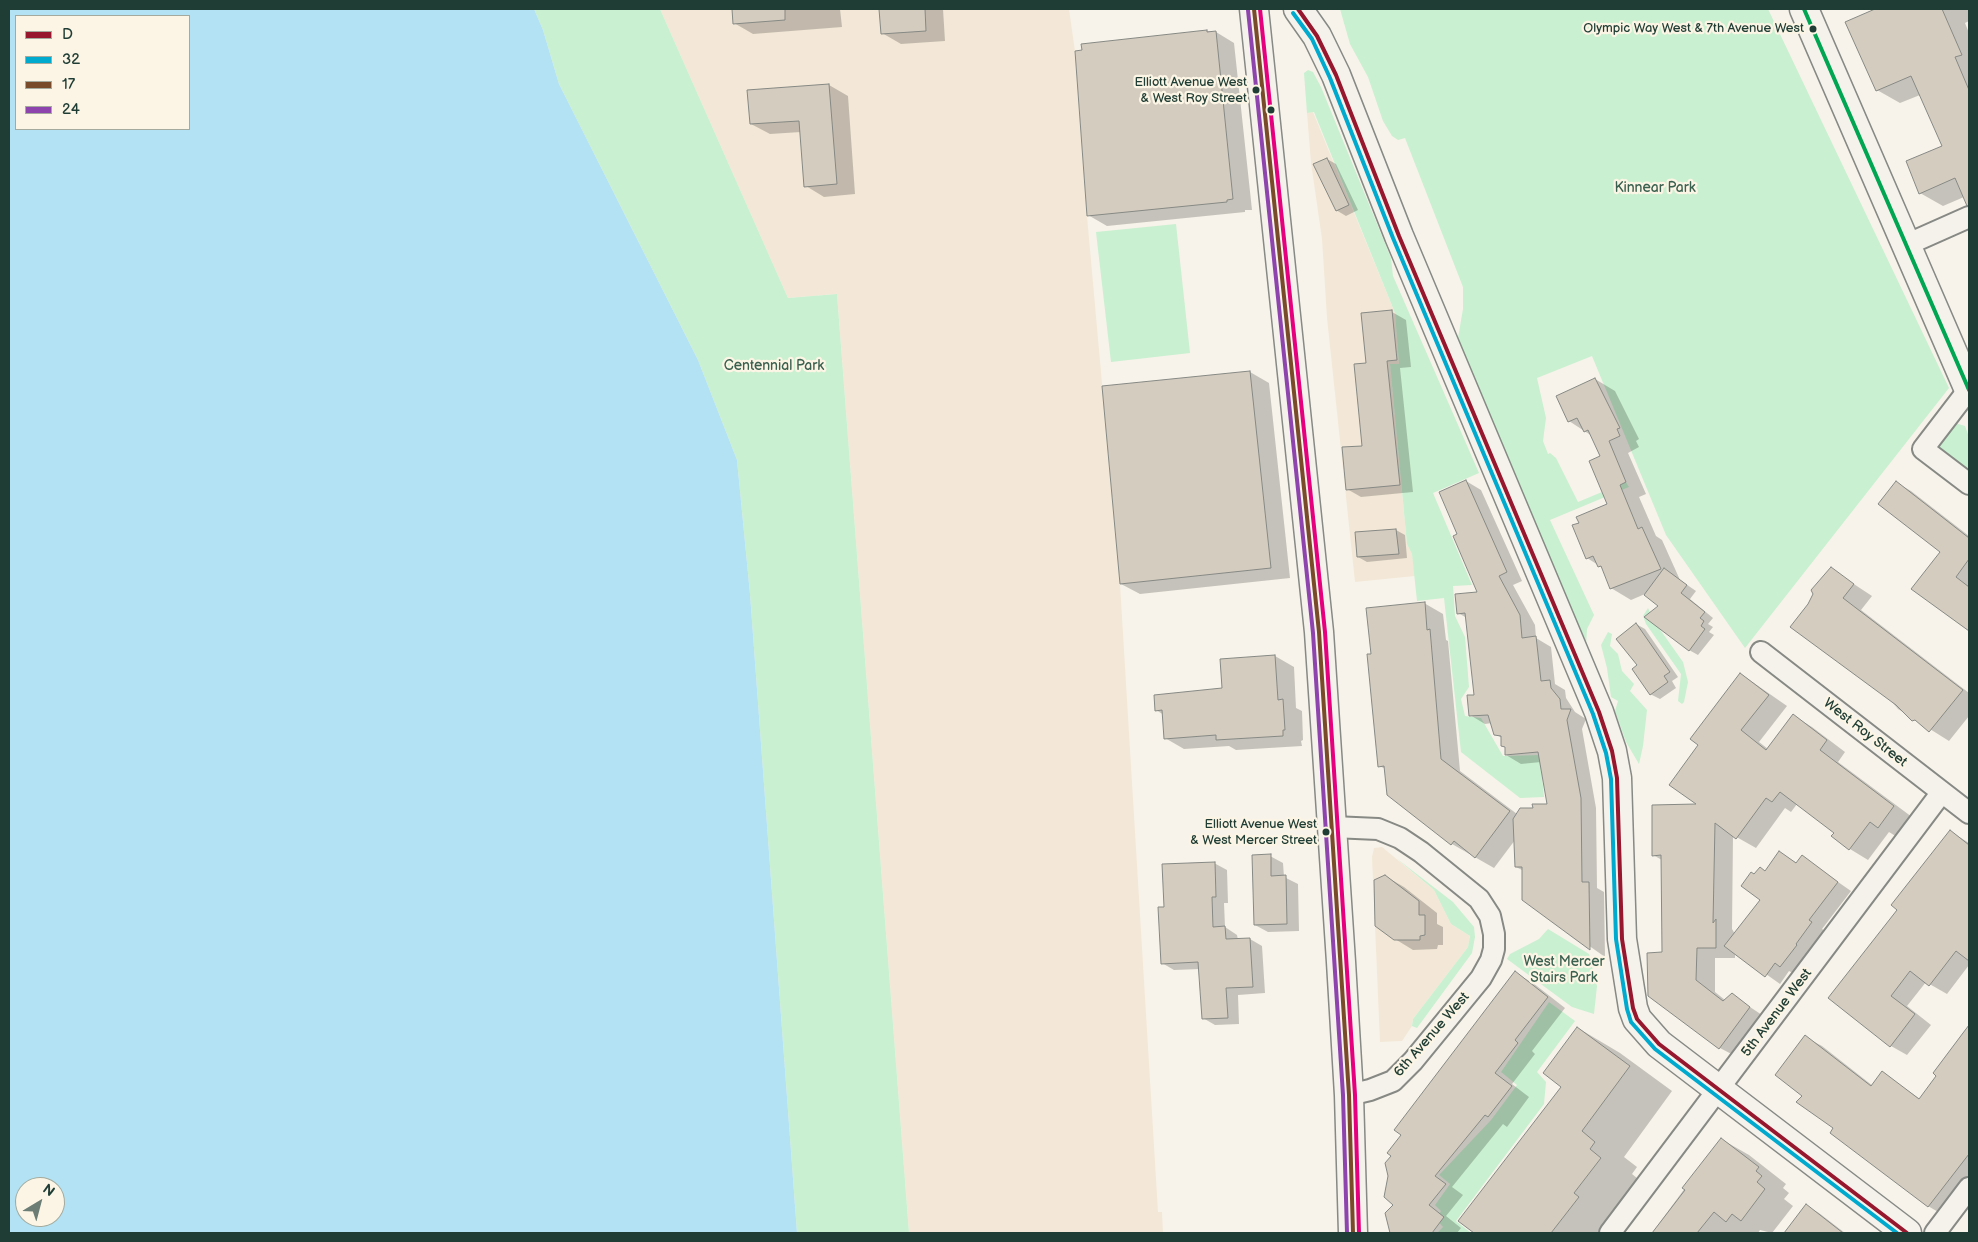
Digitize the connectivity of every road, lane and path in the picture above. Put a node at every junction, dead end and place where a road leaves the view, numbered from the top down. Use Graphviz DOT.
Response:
graph roads {
  1 [pos="1254,9"];
  2 [pos="1298,9"];
  3 [pos="1312,9"];
  4 [pos="1805,9"];
  5 [pos="1336,75"];
  6 [pos="1969,217"];
  7 [pos="1906,245"];
  8 [pos="1969,390"];
  9 [pos="1969,484"];
  10 [pos="1761,652"];
  11 [pos="1942,792"];
  12 [pos="1969,813"];
  13 [pos="1333,827"];
  14 [pos="1720,1090"];
  15 [pos="1349,1095"];
  16 [pos="1969,1188"];
  17 [pos="1353,1233"];
  18 [pos="1610,1233"];
  19 [pos="1907,1233"];
  20 [pos="1935,1233"];
  1 -- 13 [label="main road"];
  2 -- 5 [label="main road"];
  3 -- 5 [label="main road"];
  4 -- 7 [label="main road"];
  5 -- 14 [label="main road"];
  6 -- 7 [label="street"];
  7 -- 8 [label="main road"];
  8 -- 9 [label="street"];
  10 -- 11 [label="street, West Roy Street"];
  11 -- 12 [label="street, West Roy Street"];
  11 -- 14 [label="street, 5th Avenue West"];
  13 -- 15 [label="main road"];
  13 -- 15 [label="street, 6th Avenue West"];
  14 -- 18 [label="street, 5th Avenue West"];
  14 -- 19 [label="main road"];
  15 -- 17 [label="main road"];
  16 -- 20 [label="street"];
}
